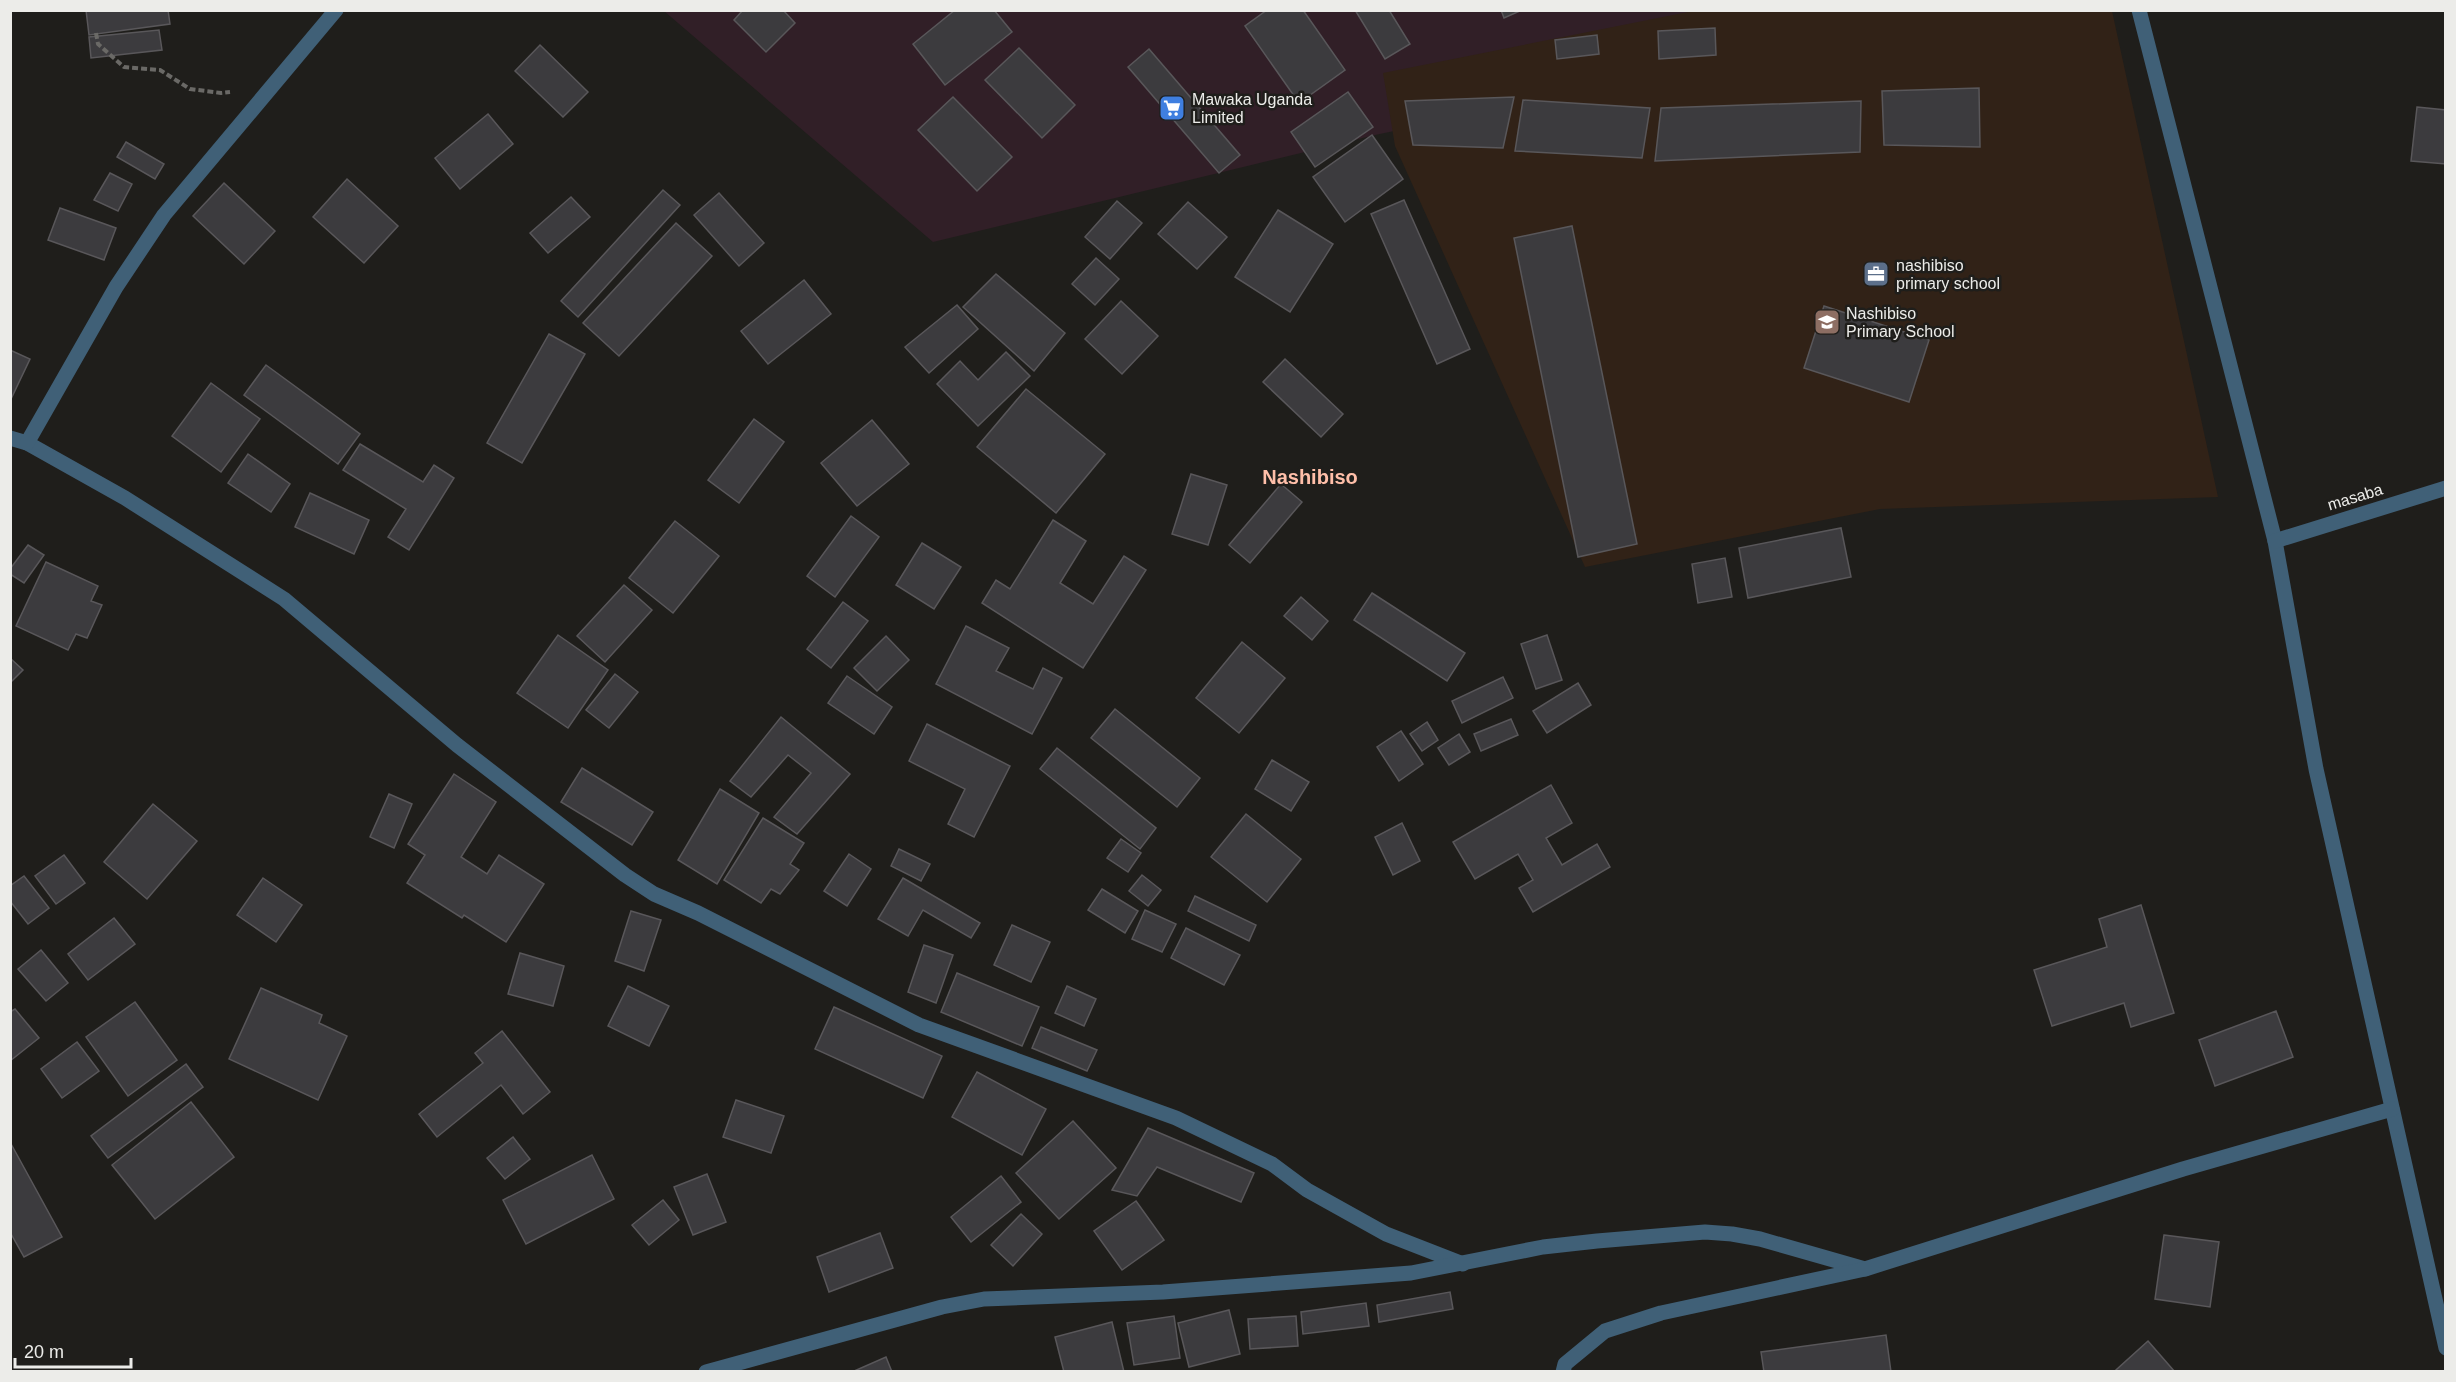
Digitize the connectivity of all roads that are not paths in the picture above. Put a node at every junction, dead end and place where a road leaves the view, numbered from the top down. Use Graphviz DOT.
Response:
graph roads {
  1 [pos="336,10"];
  2 [pos="2139,10"];
  3 [pos="10,438"];
  4 [pos="27,443"];
  5 [pos="2445,488"];
  6 [pos="2275,541"];
  7 [pos="2392,1109"];
  8 [pos="1463,1264"];
  9 [pos="1865,1269"];
  10 [pos="2445,1348"];
  11 [pos="706,1371"];
  12 [pos="1563,1371"];
  1 -- 4 [label="street"];
  2 -- 6 [label="street"];
  3 -- 4 [label="street"];
  4 -- 8 [label="street"];
  5 -- 6 [label="street, masaba"];
  6 -- 7 [label="street"];
  7 -- 9 [label="street"];
  7 -- 10 [label="street"];
  8 -- 9 [label="street"];
  8 -- 11 [label="street"];
  9 -- 12 [label="street"];
}
